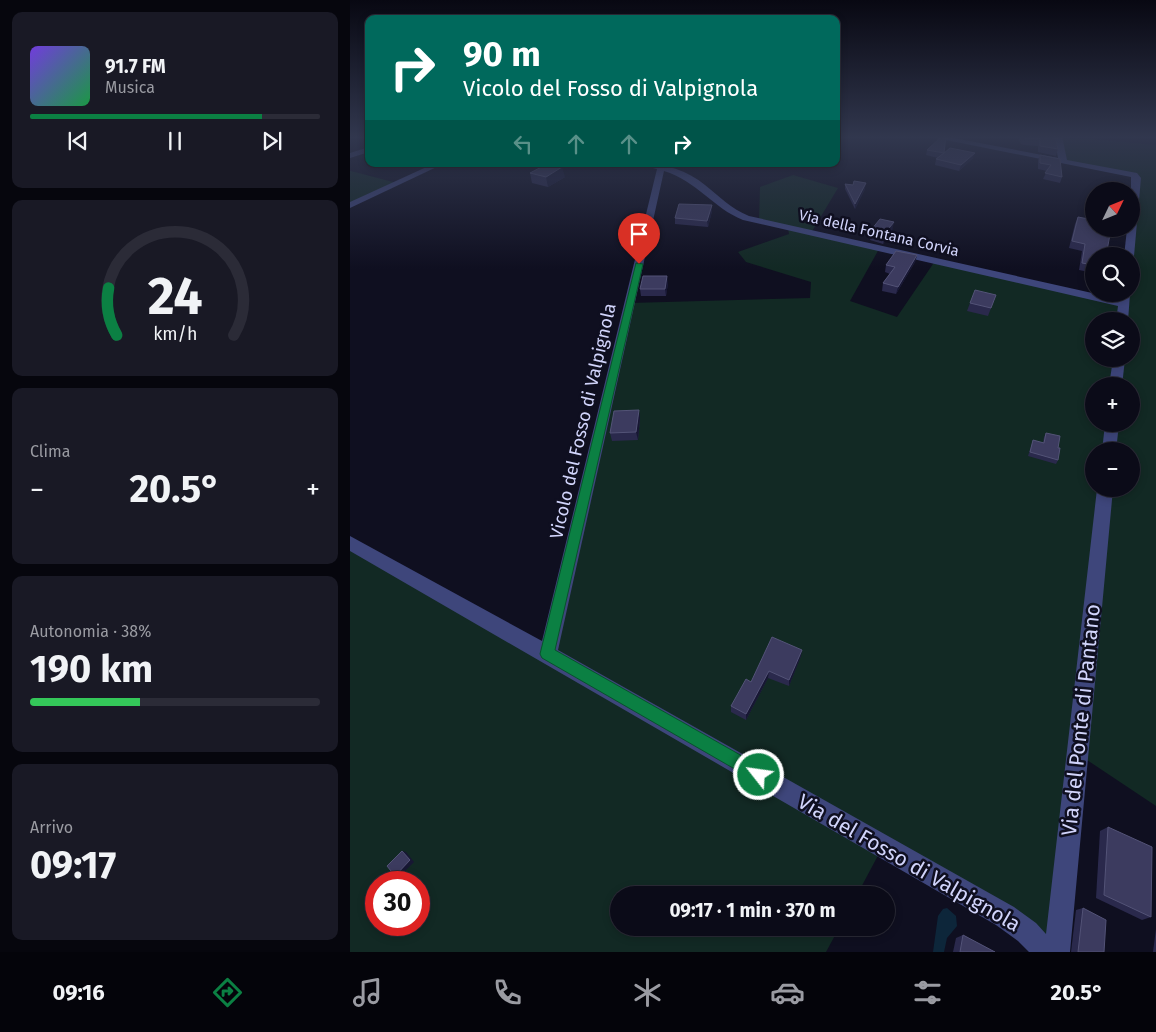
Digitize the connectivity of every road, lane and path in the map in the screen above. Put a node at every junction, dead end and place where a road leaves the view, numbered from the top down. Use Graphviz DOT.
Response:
graph roads {
  1 [pos="403,180"];
  2 [pos="658,180"];
  3 [pos="692,180"];
  4 [pos="1136,180"];
  5 [pos="350,205"];
  6 [pos="1130,247"];
  7 [pos="1085,290"];
  8 [pos="1104,497"];
  9 [pos="350,543"];
  10 [pos="548,654"];
  11 [pos="1046,952"];
  12 [pos="1057,952"];
  1 -- 5 [label="street"];
  2 -- 10 [label="street, Vicolo del Fosso di Valpignola"];
  3 -- 7 [label="street, Via della Fontana Corvia"];
  4 -- 6 [label="street"];
  8 -- 12 [label="street, Via del Ponte di Pantano"];
  9 -- 10 [label="street, Via del Fosso di Valpignola"];
  10 -- 11 [label="street, Via del Fosso di Valpignola"];
}
